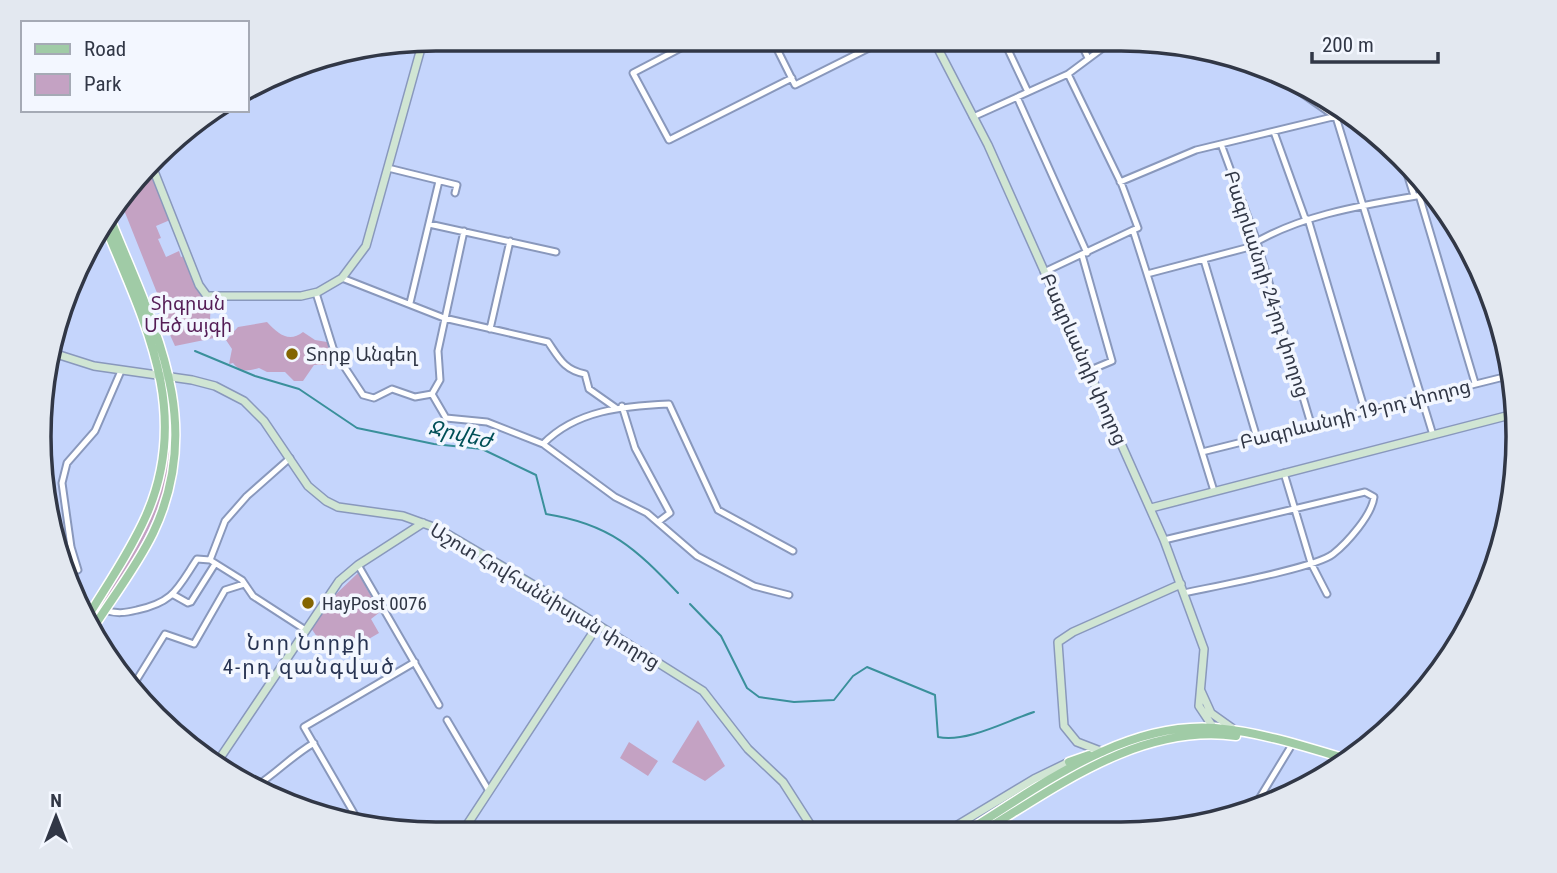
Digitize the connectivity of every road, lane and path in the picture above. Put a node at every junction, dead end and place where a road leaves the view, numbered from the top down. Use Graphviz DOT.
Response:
graph roads {
  1 [pos="675,51"];
  2 [pos="778,51"];
  3 [pos="864,51"];
  4 [pos="939,51"];
  5 [pos="1009,51"];
  6 [pos="1085,51"];
  7 [pos="1098,51"];
  8 [pos="421,52"];
  9 [pos="1088,58"];
  10 [pos="1068,74"];
  11 [pos="792,78"];
  12 [pos="1028,92"];
  13 [pos="1017,97"];
  14 [pos="1330,113"];
  15 [pos="973,117"];
  16 [pos="1336,117"];
  17 [pos="1274,132"];
  18 [pos="1221,144"];
  19 [pos="388,168"];
  20 [pos="155,173"];
  21 [pos="439,181"];
  22 [pos="1120,182"];
  23 [pos="1411,183"];
  24 [pos="455,193"];
  25 [pos="1422,195"];
  26 [pos="1417,196"];
  27 [pos="1364,205"];
  28 [pos="1308,219"];
  29 [pos="429,223"];
  30 [pos="113,226"];
  31 [pos="1133,230"];
  32 [pos="464,231"];
  33 [pos="108,234"];
  34 [pos="1256,239"];
  35 [pos="510,241"];
  36 [pos="556,252"];
  37 [pos="1084,254"];
  38 [pos="1204,260"];
  39 [pos="1044,272"];
  40 [pos="1147,274"];
  41 [pos="342,278"];
  42 [pos="316,293"];
  43 [pos="410,303"];
  44 [pos="444,318"];
  45 [pos="490,329"];
  46 [pos="60,355"];
  47 [pos="1088,370"];
  48 [pos="121,371"];
  49 [pos="162,377"];
  50 [pos="1502,377"];
  51 [pos="171,378"];
  52 [pos="1475,383"];
  53 [pos="432,394"];
  54 [pos="1422,396"];
  55 [pos="619,407"];
  56 [pos="1365,411"];
  57 [pos="1505,416"];
  58 [pos="1311,424"];
  59 [pos="1433,435"];
  60 [pos="1257,438"];
  61 [pos="543,444"];
  62 [pos="1202,452"];
  63 [pos="290,458"];
  64 [pos="1284,473"];
  65 [pos="1214,491"];
  66 [pos="1151,508"];
  67 [pos="1294,508"];
  68 [pos="658,522"];
  69 [pos="423,523"];
  70 [pos="1164,540"];
  71 [pos="793,551"];
  72 [pos="212,562"];
  73 [pos="1311,563"];
  74 [pos="358,565"];
  75 [pos="78,570"];
  76 [pos="244,584"];
  77 [pos="1181,584"];
  78 [pos="1184,593"];
  79 [pos="173,594"];
  80 [pos="1327,594"];
  81 [pos="789,595"];
  82 [pos="92,609"];
  83 [pos="104,610"];
  84 [pos="98,620"];
  85 [pos="598,625"];
  86 [pos="304,629"];
  87 [pos="415,662"];
  88 [pos="137,680"];
  89 [pos="1201,688"];
  90 [pos="439,705"];
  91 [pos="447,720"];
  92 [pos="1213,728"];
  93 [pos="1236,734"];
  94 [pos="1221,735"];
  95 [pos="314,743"];
  96 [pos="1127,746"];
  97 [pos="1292,746"];
  98 [pos="1101,752"];
  99 [pos="221,756"];
  100 [pos="1336,757"];
  101 [pos="1332,759"];
  102 [pos="1069,762"];
  103 [pos="1048,774"];
  104 [pos="264,781"];
  105 [pos="489,791"];
  106 [pos="1264,794"];
  107 [pos="1014,802"];
  108 [pos="354,813"];
  109 [pos="469,822"];
  110 [pos="809,822"];
  111 [pos="964,822"];
  112 [pos="982,822"];
  113 [pos="999,822"];
  1 -- 11 [label="street"];
  2 -- 11 [label="street"];
  3 -- 11 [label="street"];
  4 -- 15 [label="street, Բագրևանդի փողոց"];
  5 -- 12 [label="street"];
  6 -- 9 [label="street"];
  7 -- 9 [label="street"];
  8 -- 19 [label="street"];
  9 -- 10 [label="street"];
  10 -- 12 [label="street"];
  10 -- 22 [label="street"];
  12 -- 13 [label="street"];
  13 -- 15 [label="street"];
  13 -- 37 [label="street"];
  14 -- 16 [label="street"];
  15 -- 39 [label="street, Բագրևանդի փողոց"];
  16 -- 17 [label="street"];
  16 -- 27 [label="street"];
  17 -- 18 [label="street"];
  17 -- 28 [label="street"];
  18 -- 22 [label="street"];
  18 -- 34 [label="street, Բագրևանդի 24-րդ փողոց"];
  19 -- 21 [label="street"];
  19 -- 41 [label="street"];
  20 -- 42 [label="street"];
  21 -- 24 [label="street"];
  21 -- 29 [label="street"];
  22 -- 31 [label="street"];
  23 -- 26 [label="street"];
  25 -- 26 [label="street"];
  26 -- 27 [label="street"];
  26 -- 52 [label="street"];
  27 -- 28 [label="street"];
  27 -- 54 [label="street"];
  28 -- 34 [label="street"];
  28 -- 56 [label="street"];
  29 -- 32 [label="street"];
  29 -- 43 [label="street"];
  30 -- 51 [label="main road"];
  31 -- 37 [label="street"];
  31 -- 40 [label="street"];
  32 -- 35 [label="street"];
  32 -- 44 [label="street"];
  33 -- 49 [label="main road"];
  34 -- 38 [label="street"];
  34 -- 58 [label="street, Բագրևանդի 24-րդ փողոց"];
  35 -- 36 [label="street"];
  35 -- 45 [label="street"];
  37 -- 39 [label="street"];
  37 -- 47 [label="street"];
  38 -- 40 [label="street"];
  38 -- 60 [label="street"];
  39 -- 47 [label="street, Բագրևանդի փողոց"];
  40 -- 62 [label="street"];
  41 -- 42 [label="street"];
  41 -- 43 [label="street"];
  42 -- 53 [label="street"];
  43 -- 44 [label="street"];
  44 -- 45 [label="street"];
  44 -- 53 [label="street"];
  45 -- 55 [label="street"];
  46 -- 48 [label="street, Աշոտ Հովհաննիսյան փողոց"];
  47 -- 66 [label="street, Բագրևանդի փողոց"];
  48 -- 49 [label="street, Աշոտ Հովհաննիսյան փողոց"];
  48 -- 75 [label="street"];
  49 -- 51 [label="street, Աշոտ Հովհաննիսյան փողոց"];
  49 -- 82 [label="main road"];
  50 -- 52 [label="street, Բագրևանդի 19-րդ փողոց"];
  51 -- 63 [label="street, Աշոտ Հովհաննիսյան փողոց"];
  51 -- 83 [label="main road"];
  52 -- 54 [label="street, Բագրևանդի 19-րդ փողոց"];
  53 -- 61 [label="street"];
  54 -- 56 [label="street, Բագրևանդի 19-րդ փողոց"];
  54 -- 59 [label="street"];
  55 -- 61 [label="street"];
  55 -- 68 [label="street"];
  55 -- 71 [label="street"];
  56 -- 58 [label="street, Բագրևանդի 19-րդ փողոց"];
  57 -- 59 [label="street"];
  58 -- 60 [label="street, Բագրևանդի 19-րդ փողոց"];
  59 -- 64 [label="street"];
  60 -- 62 [label="street, Բագրևանդի 19-րդ փողոց"];
  61 -- 68 [label="street"];
  62 -- 65 [label="street"];
  63 -- 69 [label="street, Աշոտ Հովհաննիսյան փողոց"];
  63 -- 72 [label="street"];
  64 -- 65 [label="street"];
  64 -- 67 [label="street"];
  65 -- 66 [label="street"];
  66 -- 70 [label="street, Բագրևանդի փողոց"];
  67 -- 70 [label="street"];
  67 -- 73 [label="street"];
  67 -- 73 [label="street"];
  68 -- 81 [label="street"];
  69 -- 74 [label="street"];
  69 -- 85 [label="street, Աշոտ Հովհաննիսյան փողոց"];
  70 -- 77 [label="street, Բագրևանդի փողոց"];
  72 -- 76 [label="street"];
  72 -- 79 [label="street"];
  72 -- 79 [label="street"];
  73 -- 78 [label="street"];
  73 -- 80 [label="street"];
  74 -- 86 [label="street"];
  74 -- 87 [label="street"];
  76 -- 86 [label="street"];
  76 -- 88 [label="street"];
  77 -- 78 [label="street, Բագրևանդի փողոց"];
  77 -- 98 [label="street"];
  78 -- 89 [label="street, Բագրևանդի փողոց"];
  79 -- 83 [label="street"];
  83 -- 84 [label="main road"];
  85 -- 105 [label="street"];
  85 -- 110 [label="street, Աշոտ Հովհաննիսյան փողոց"];
  86 -- 99 [label="street"];
  87 -- 90 [label="street"];
  87 -- 95 [label="street"];
  89 -- 92 [label="street, Բագրևանդի փողոց"];
  89 -- 93 [label="street"];
  91 -- 105 [label="street"];
  92 -- 93 [label="main road"];
  92 -- 94 [label="street, Բագրևանդի փողոց"];
  92 -- 96 [label="main road"];
  93 -- 94 [label="main road"];
  93 -- 97 [label="main road"];
  94 -- 96 [label="main road"];
  95 -- 104 [label="street"];
  95 -- 108 [label="street"];
  96 -- 98 [label="main road"];
  96 -- 113 [label="main road"];
  97 -- 100 [label="main road"];
  97 -- 101 [label="main road"];
  97 -- 106 [label="street"];
  98 -- 102 [label="main road"];
  98 -- 107 [label="main road"];
  102 -- 103 [label="street"];
  103 -- 107 [label="street"];
  103 -- 111 [label="street"];
  105 -- 109 [label="street"];
  107 -- 112 [label="main road"];
}
